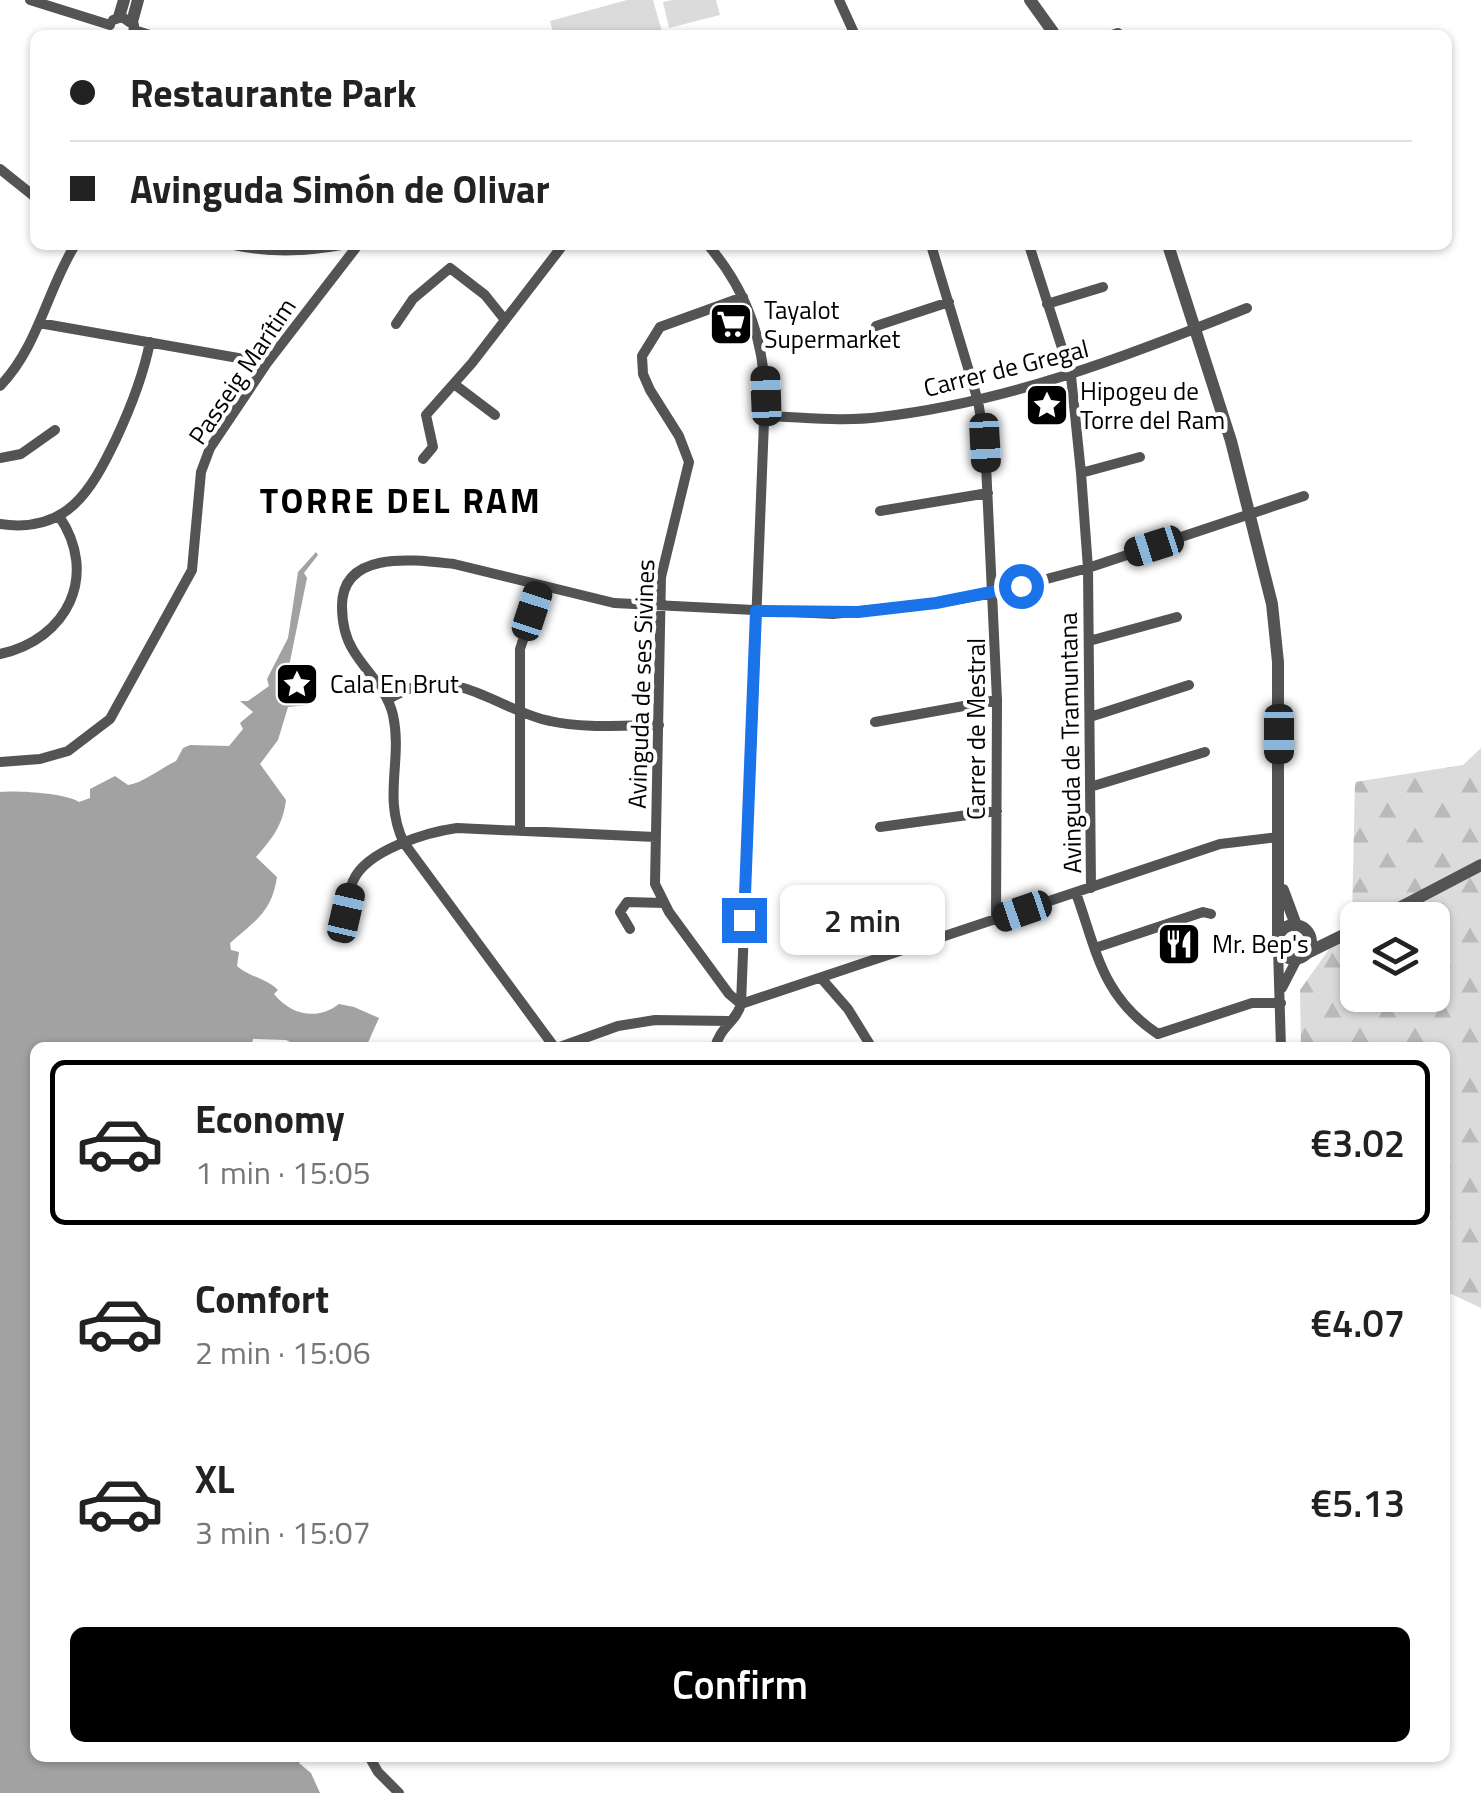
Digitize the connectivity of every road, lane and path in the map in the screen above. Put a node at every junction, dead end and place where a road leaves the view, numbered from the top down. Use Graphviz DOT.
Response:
graph roads {
  1 [pos="30,0"];
  2 [pos="124,0"];
  3 [pos="138,0"];
  4 [pos="838,0"];
  5 [pos="1030,0"];
  6 [pos="120,29"];
  7 [pos="853,30"];
  8 [pos="1050,30"];
  9 [pos="0,169"];
  10 [pos="30,193"];
  11 [pos="72,250"];
  12 [pos="324,250"];
  13 [pos="354,250"];
  14 [pos="559,250"];
  15 [pos="711,250"];
  16 [pos="933,250"];
  17 [pos="1031,250"];
  18 [pos="1170,250"];
  19 [pos="338,270"];
  20 [pos="1104,287"];
  21 [pos="743,297"];
  22 [pos="948,302"];
  23 [pos="1047,304"];
  24 [pos="1247,308"];
  25 [pos="505,320"];
  26 [pos="39,323"];
  27 [pos="396,324"];
  28 [pos="876,326"];
  29 [pos="1195,329"];
  30 [pos="150,342"];
  31 [pos="268,363"];
  32 [pos="1072,376"];
  33 [pos="454,384"];
  34 [pos="0,386"];
  35 [pos="978,400"];
  36 [pos="494,415"];
  37 [pos="765,416"];
  38 [pos="55,430"];
  39 [pos="1140,457"];
  40 [pos="0,458"];
  41 [pos="423,459"];
  42 [pos="1081,474"];
  43 [pos="988,493"];
  44 [pos="1304,496"];
  45 [pos="880,511"];
  46 [pos="1252,514"];
  47 [pos="59,516"];
  48 [pos="0,524"];
  49 [pos="1088,568"];
  50 [pos="541,586"];
  51 [pos="994,593"];
  52 [pos="662,608"];
  53 [pos="756,611"];
  54 [pos="1177,617"];
  55 [pos="1089,641"];
  56 [pos="0,654"];
  57 [pos="1189,686"];
  58 [pos="388,699"];
  59 [pos="997,700"];
  60 [pos="518,710"];
  61 [pos="1090,717"];
  62 [pos="875,722"];
  63 [pos="658,726"];
  64 [pos="1206,752"];
  65 [pos="0,762"];
  66 [pos="1090,788"];
  67 [pos="996,811"];
  68 [pos="880,827"];
  69 [pos="520,830"];
  70 [pos="655,837"];
  71 [pos="1279,837"];
  72 [pos="404,842"];
  73 [pos="1481,865"];
  74 [pos="1280,878"];
  75 [pos="1091,888"];
  76 [pos="1076,893"];
  77 [pos="1410,902"];
  78 [pos="664,903"];
  79 [pos="1211,914"];
  80 [pos="996,920"];
  81 [pos="340,927"];
  82 [pos="1300,927"];
  83 [pos="630,928"];
  84 [pos="1340,933"];
  85 [pos="1340,934"];
  86 [pos="1278,942"];
  87 [pos="1095,948"];
  88 [pos="1302,956"];
  89 [pos="821,978"];
  90 [pos="1280,998"];
  91 [pos="740,1004"];
  92 [pos="698,1020"];
  93 [pos="730,1021"];
  94 [pos="552,1042"];
  95 [pos="573,1042"];
  96 [pos="712,1042"];
  97 [pos="716,1042"];
  98 [pos="868,1042"];
  99 [pos="1281,1042"];
  100 [pos="372,1762"];
  101 [pos="400,1793"];
  1 -- 6 [label="street"];
  2 -- 6 [label="street"];
  3 -- 6 [label="street"];
  4 -- 7 [label="street"];
  5 -- 8 [label="street"];
  9 -- 10 [label="street"];
  11 -- 26 [label="street"];
  12 -- 19 [label="street"];
  13 -- 19 [label="street, Passeig Marítim"];
  14 -- 25 [label="street"];
  15 -- 21 [label="street"];
  16 -- 22 [label="street, Carrer de Mestral"];
  17 -- 23 [label="street, Avinguda de Tramuntana"];
  18 -- 29 [label="street"];
  19 -- 31 [label="street, Passeig Marítim"];
  20 -- 23 [label="street"];
  21 -- 37 [label="street"];
  21 -- 52 [label="street, Avinguda de ses Sivines"];
  22 -- 28 [label="street"];
  22 -- 35 [label="street, Carrer de Mestral"];
  23 -- 32 [label="street, Avinguda de Tramuntana"];
  24 -- 29 [label="street, Carrer de Gregal"];
  25 -- 27 [label="street"];
  25 -- 33 [label="street"];
  26 -- 30 [label="street"];
  26 -- 34 [label="street"];
  29 -- 32 [label="street, Carrer de Gregal"];
  29 -- 46 [label="street"];
  30 -- 31 [label="street"];
  30 -- 47 [label="street"];
  31 -- 65 [label="street, Passeig Marítim"];
  32 -- 35 [label="street, Carrer de Gregal"];
  32 -- 42 [label="street, Avinguda de Tramuntana"];
  33 -- 36 [label="street"];
  33 -- 41 [label="street"];
  35 -- 37 [label="street, Carrer de Gregal"];
  35 -- 43 [label="street, Carrer de Mestral"];
  37 -- 53 [label="street"];
  38 -- 40 [label="street"];
  39 -- 42 [label="street"];
  42 -- 49 [label="street, Avinguda de Tramuntana"];
  43 -- 45 [label="street"];
  43 -- 51 [label="street, Carrer de Mestral"];
  44 -- 46 [label="street"];
  46 -- 49 [label="street"];
  46 -- 71 [label="street"];
  47 -- 48 [label="street"];
  47 -- 56 [label="street"];
  49 -- 51 [label="street"];
  49 -- 55 [label="street, Avinguda de Tramuntana"];
  50 -- 52 [label="street"];
  50 -- 58 [label="street"];
  50 -- 60 [label="street"];
  51 -- 53 [label="street"];
  51 -- 59 [label="street, Carrer de Mestral"];
  52 -- 53 [label="street"];
  52 -- 63 [label="street, Avinguda de ses Sivines"];
  53 -- 91 [label="street"];
  54 -- 55 [label="street"];
  55 -- 61 [label="street, Avinguda de Tramuntana"];
  57 -- 61 [label="street"];
  58 -- 60 [label="street"];
  58 -- 72 [label="street"];
  59 -- 62 [label="street"];
  59 -- 67 [label="street, Carrer de Mestral"];
  60 -- 63 [label="street"];
  60 -- 69 [label="street"];
  61 -- 66 [label="street, Avinguda de Tramuntana"];
  63 -- 70 [label="street, Avinguda de ses Sivines"];
  64 -- 66 [label="street"];
  66 -- 75 [label="street, Avinguda de Tramuntana"];
  67 -- 68 [label="street"];
  67 -- 80 [label="street, Carrer de Mestral"];
  69 -- 70 [label="street"];
  69 -- 72 [label="street"];
  70 -- 78 [label="street, Avinguda de ses Sivines"];
  71 -- 74 [label="street"];
  71 -- 75 [label="street"];
  72 -- 81 [label="street"];
  72 -- 94 [label="street"];
  73 -- 77 [label="street"];
  74 -- 82 [label="street"];
  74 -- 86 [label="street"];
  75 -- 76 [label="street"];
  76 -- 80 [label="street"];
  76 -- 87 [label="street"];
  78 -- 83 [label="street"];
  78 -- 91 [label="street, Avinguda de ses Sivines"];
  79 -- 87 [label="street"];
  80 -- 89 [label="street"];
  82 -- 84 [label="street"];
  82 -- 86 [label="street"];
  82 -- 88 [label="street"];
  85 -- 88 [label="street"];
  86 -- 88 [label="street"];
  86 -- 90 [label="street"];
  87 -- 90 [label="street"];
  88 -- 90 [label="street"];
  89 -- 91 [label="street"];
  89 -- 98 [label="street"];
  90 -- 99 [label="street"];
  91 -- 93 [label="street"];
  92 -- 93 [label="street"];
  92 -- 95 [label="street"];
  92 -- 96 [label="street"];
  93 -- 97 [label="street"];
  100 -- 101 [label="street"];
}
